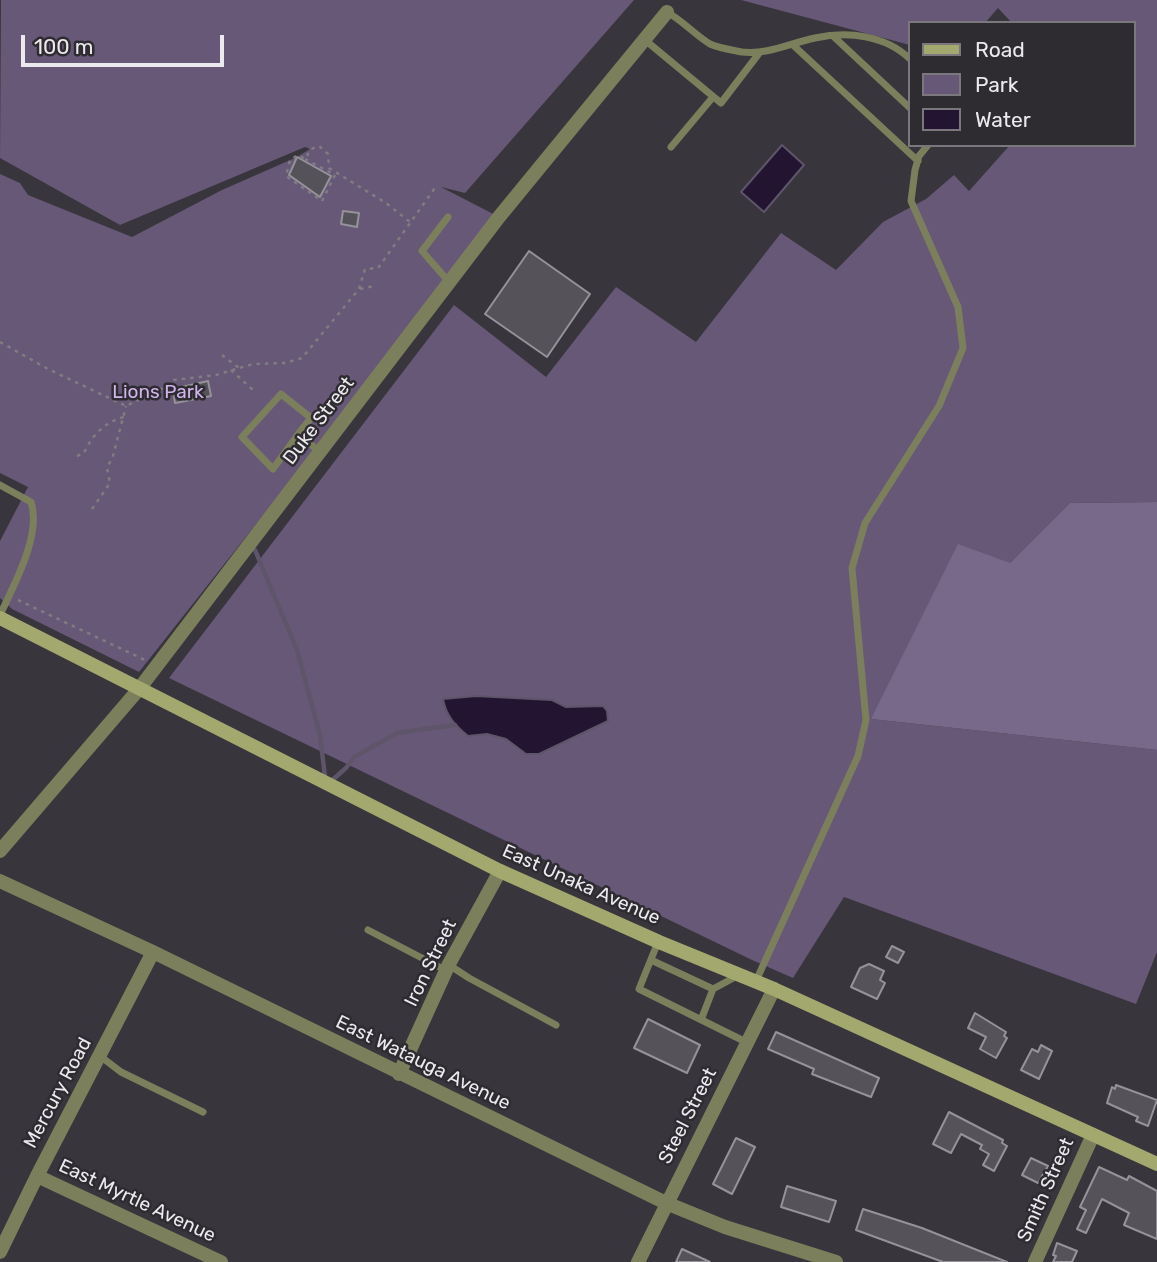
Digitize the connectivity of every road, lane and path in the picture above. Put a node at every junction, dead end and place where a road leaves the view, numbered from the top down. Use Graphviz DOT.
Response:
graph roads {
  1 [pos="667,12"];
  2 [pos="833,36"];
  3 [pos="645,40"];
  4 [pos="793,45"];
  5 [pos="760,52"];
  6 [pos="908,58"];
  7 [pos="713,97"];
  8 [pos="908,106"];
  9 [pos="671,147"];
  10 [pos="927,147"];
  11 [pos="305,159"];
  12 [pos="918,161"];
  13 [pos="437,185"];
  14 [pos="448,217"];
  15 [pos="410,222"];
  16 [pos="449,282"];
  17 [pos="374,286"];
  18 [pos="359,289"];
  19 [pos="0,342"];
  20 [pos="222,355"];
  21 [pos="239,368"];
  22 [pos="231,370"];
  23 [pos="254,391"];
  24 [pos="126,406"];
  25 [pos="124,417"];
  26 [pos="299,433"];
  27 [pos="319,452"];
  28 [pos="77,456"];
  29 [pos="0,485"];
  30 [pos="92,509"];
  31 [pos="9,595"];
  32 [pos="0,617"];
  33 [pos="148,660"];
  34 [pos="139,689"];
  35 [pos="0,851"];
  36 [pos="500,871"];
  37 [pos="0,881"];
  38 [pos="368,930"];
  39 [pos="659,942"];
  40 [pos="153,952"];
  41 [pos="651,960"];
  42 [pos="447,968"];
  43 [pos="740,974"];
  44 [pos="756,981"];
  45 [pos="664,989"];
  46 [pos="713,989"];
  47 [pos="774,989"];
  48 [pos="681,998"];
  49 [pos="659,999"];
  50 [pos="676,1007"];
  51 [pos="701,1020"];
  52 [pos="556,1025"];
  53 [pos="746,1042"];
  54 [pos="99,1056"];
  55 [pos="400,1074"];
  56 [pos="203,1112"];
  57 [pos="1093,1135"];
  58 [pos="1157,1164"];
  59 [pos="37,1176"];
  60 [pos="666,1203"];
  61 [pos="0,1252"];
  62 [pos="221,1262"];
  63 [pos="638,1262"];
  64 [pos="836,1262"];
  65 [pos="1035,1262"];
  1 -- 3 [label="street, Duke Street"];
  1 -- 5 [label="lane"];
  2 -- 4 [label="lane"];
  2 -- 6 [label="lane"];
  2 -- 8 [label="lane"];
  3 -- 7 [label="lane"];
  3 -- 16 [label="street, Duke Street"];
  4 -- 5 [label="lane"];
  4 -- 12 [label="lane"];
  5 -- 7 [label="lane"];
  7 -- 9 [label="lane"];
  10 -- 12 [label="lane"];
  11 -- 11 [label="path"];
  11 -- 15 [label="path"];
  12 -- 44 [label="lane"];
  13 -- 15 [label="path"];
  14 -- 16 [label="lane"];
  15 -- 18 [label="path"];
  16 -- 27 [label="street, Duke Street"];
  17 -- 18 [label="path"];
  18 -- 21 [label="path"];
  19 -- 24 [label="path"];
  20 -- 21 [label="path"];
  21 -- 22 [label="path"];
  22 -- 23 [label="path"];
  22 -- 24 [label="path"];
  24 -- 25 [label="path"];
  25 -- 28 [label="path"];
  25 -- 30 [label="path"];
  26 -- 26 [label="lane"];
  26 -- 27 [label="lane"];
  27 -- 34 [label="street, Duke Street"];
  29 -- 31 [label="lane"];
  31 -- 32 [label="lane"];
  31 -- 33 [label="path"];
  32 -- 34 [label="main road, East Unaka Avenue"];
  34 -- 35 [label="street, Duke Street"];
  34 -- 36 [label="main road, East Unaka Avenue"];
  36 -- 39 [label="main road, East Unaka Avenue"];
  36 -- 42 [label="street, Iron Street"];
  37 -- 40 [label="street, East Watauga Avenue"];
  38 -- 42 [label="lane"];
  39 -- 41 [label="lane"];
  39 -- 43 [label="main road, East Unaka Avenue"];
  40 -- 54 [label="street, Mercury Road"];
  40 -- 55 [label="street, East Watauga Avenue"];
  41 -- 46 [label="lane"];
  41 -- 49 [label="lane"];
  42 -- 52 [label="lane"];
  42 -- 55 [label="street, Iron Street"];
  43 -- 44 [label="main road, East Unaka Avenue"];
  43 -- 46 [label="lane"];
  44 -- 47 [label="main road, East Unaka Avenue"];
  45 -- 49 [label="lane"];
  46 -- 51 [label="lane"];
  47 -- 53 [label="street, Steel Street"];
  47 -- 57 [label="main road, East Unaka Avenue"];
  48 -- 50 [label="lane"];
  49 -- 50 [label="lane"];
  50 -- 51 [label="lane"];
  51 -- 53 [label="lane"];
  53 -- 60 [label="street, Steel Street"];
  54 -- 56 [label="lane"];
  54 -- 59 [label="street, Mercury Road"];
  55 -- 60 [label="street, East Watauga Avenue"];
  57 -- 58 [label="main road, East Unaka Avenue"];
  57 -- 65 [label="street, Smith Street"];
  59 -- 61 [label="street, Mercury Road"];
  59 -- 62 [label="street, East Myrtle Avenue"];
  60 -- 63 [label="street, Steel Street"];
  60 -- 64 [label="street, East Watauga Avenue"];
}
